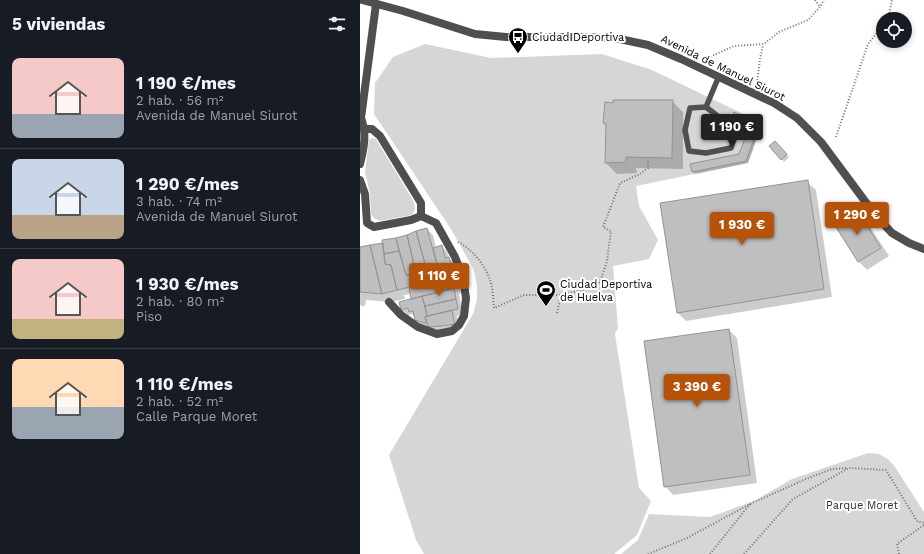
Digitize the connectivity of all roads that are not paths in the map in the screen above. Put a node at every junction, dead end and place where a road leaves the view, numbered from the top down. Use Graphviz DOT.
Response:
graph roads {
  1 [pos="362,0"];
  2 [pos="376,4"];
  3 [pos="719,76"];
  4 [pos="706,107"];
  5 [pos="361,118"];
  6 [pos="365,129"];
  7 [pos="360,164"];
  8 [pos="360,180"];
  9 [pos="422,216"];
  10 [pos="924,249"];
  11 [pos="389,302"];
  1 -- 2 [label="street, Avenida de Manuel Siurot"];
  2 -- 3 [label="street, Avenida de Manuel Siurot"];
  2 -- 5 [label="street"];
  3 -- 4 [label="lane"];
  3 -- 10 [label="street, Avenida de Manuel Siurot"];
  4 -- 4 [label="lane"];
  5 -- 6 [label="street"];
  6 -- 7 [label="street"];
  6 -- 9 [label="street"];
  8 -- 9 [label="street"];
  9 -- 11 [label="street"];
}
